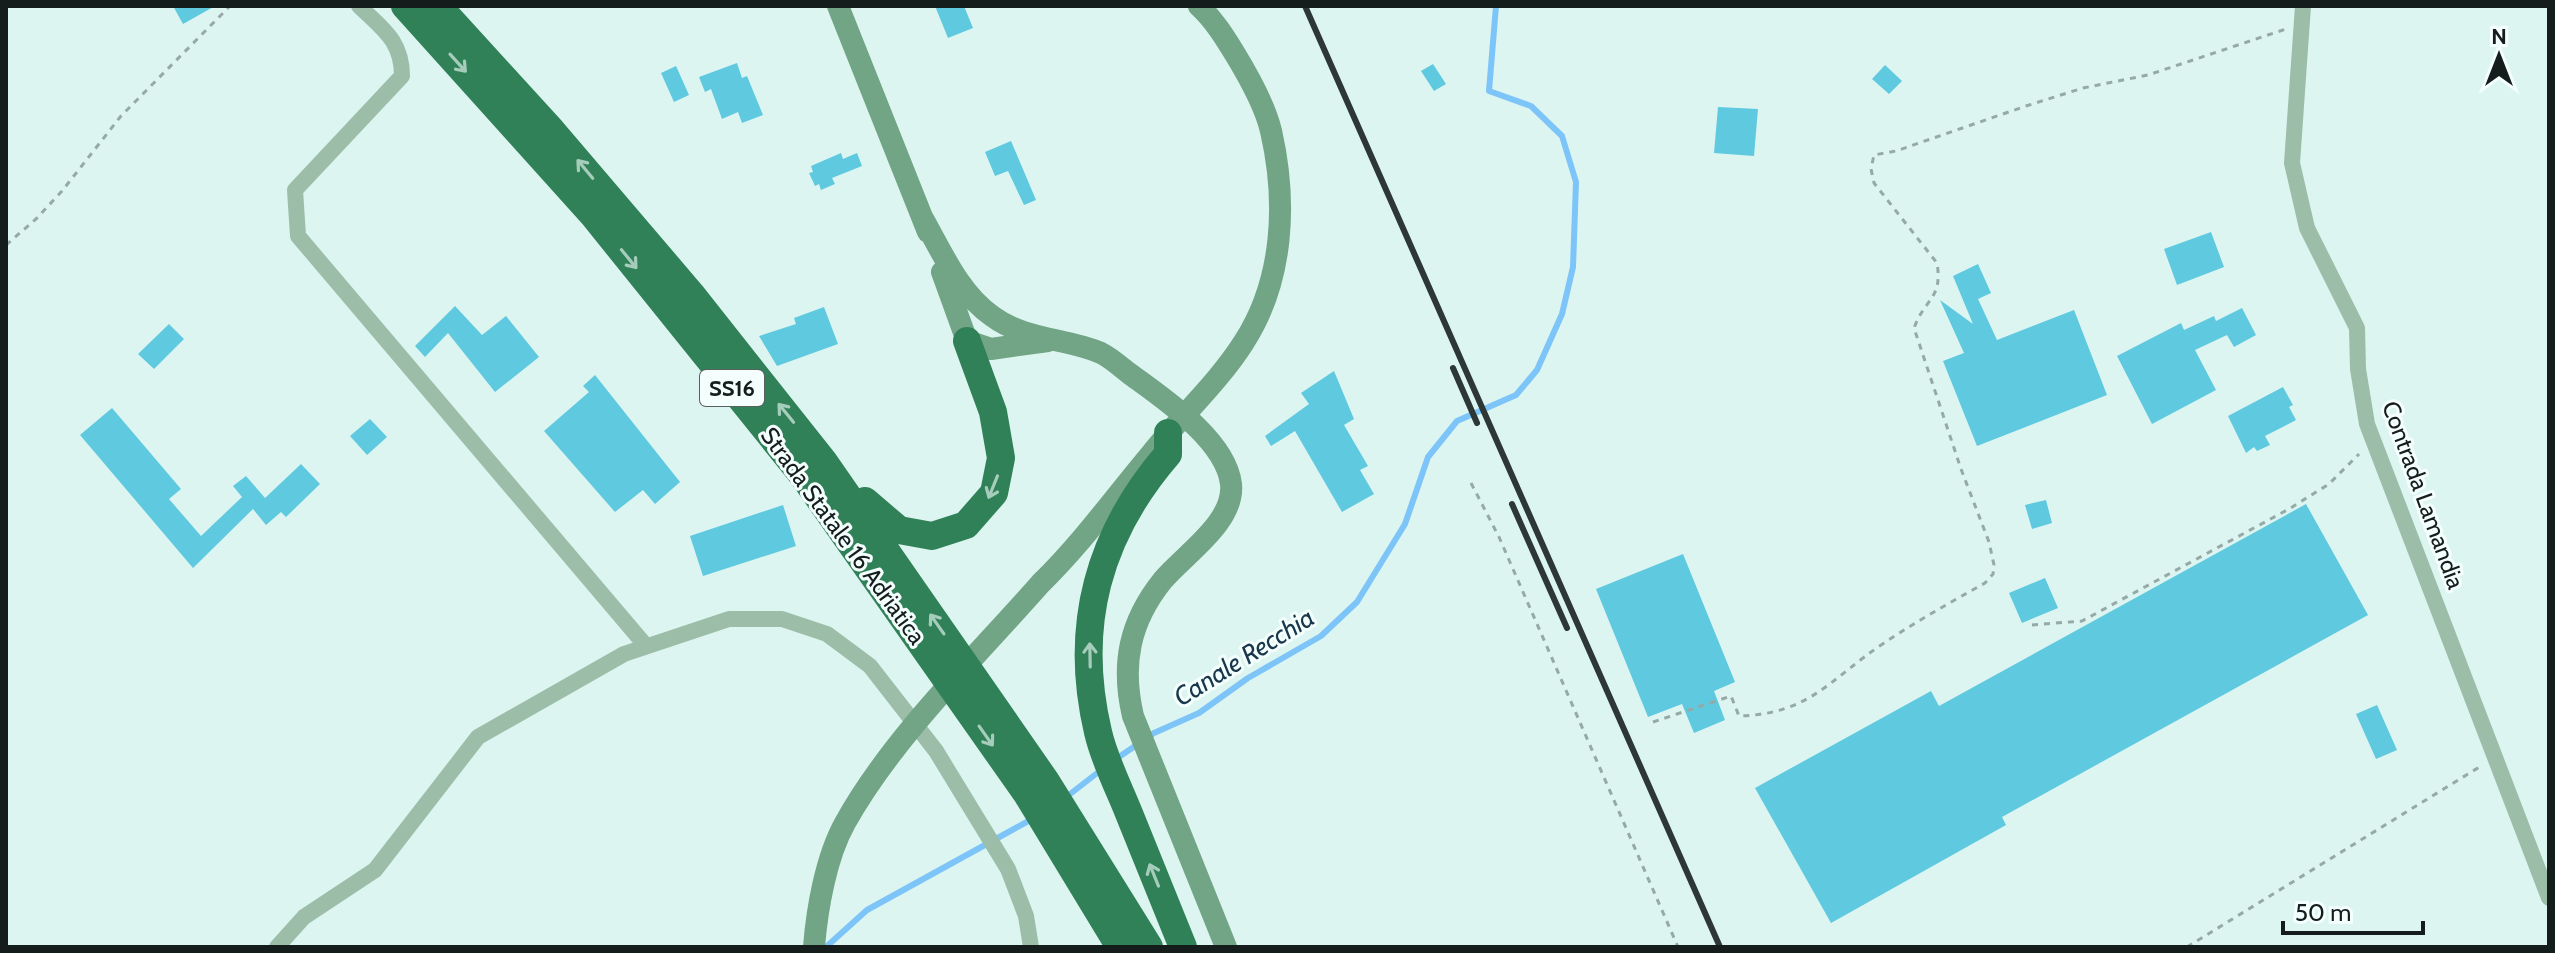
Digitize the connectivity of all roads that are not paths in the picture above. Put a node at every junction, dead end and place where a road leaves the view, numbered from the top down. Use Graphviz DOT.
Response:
graph roads {
  1 [pos="359,6"];
  2 [pos="405,6"];
  3 [pos="438,6"];
  4 [pos="838,6"];
  5 [pos="1199,6"];
  6 [pos="2303,6"];
  7 [pos="922,217"];
  8 [pos="1009,327"];
  9 [pos="1051,340"];
  10 [pos="967,341"];
  11 [pos="1168,433"];
  12 [pos="824,462"];
  13 [pos="646,646"];
  14 [pos="1036,787"];
  15 [pos="1061,826"];
  16 [pos="2549,898"];
  17 [pos="814,946"];
  18 [pos="277,947"];
  19 [pos="1031,947"];
  20 [pos="1120,947"];
  21 [pos="1149,947"];
  22 [pos="1183,947"];
  23 [pos="1226,947"];
  1 -- 13 [label="street"];
  2 -- 14 [label="highway, Strada Statale 16 Adriatica / SS16, one-way"];
  12 -- 3 [label="highway, Strada Statale 16 Adriatica / SS16, one-way"];
  4 -- 7 [label="main road"];
  5 -- 11 [label="main road"];
  6 -- 16 [label="street, Contrada Lamandia"];
  7 -- 8 [label="main road"];
  7 -- 10 [label="main road"];
  8 -- 9 [label="main road"];
  8 -- 10 [label="main road"];
  9 -- 10 [label="main road"];
  9 -- 23 [label="main road"];
  10 -- 12 [label="highway, one-way"];
  11 -- 17 [label="main road"];
  22 -- 11 [label="highway, one-way"];
  14 -- 12 [label="highway, Strada Statale 16 Adriatica / SS16, one-way"];
  13 -- 18 [label="street"];
  13 -- 19 [label="street"];
  14 -- 15 [label="highway, Strada Statale 16 Adriatica / SS16"];
  15 -- 20 [label="highway, Strada Statale 16 Adriatica / SS16"];
  15 -- 21 [label="highway, Strada Statale 16 Adriatica / SS16"];
}
